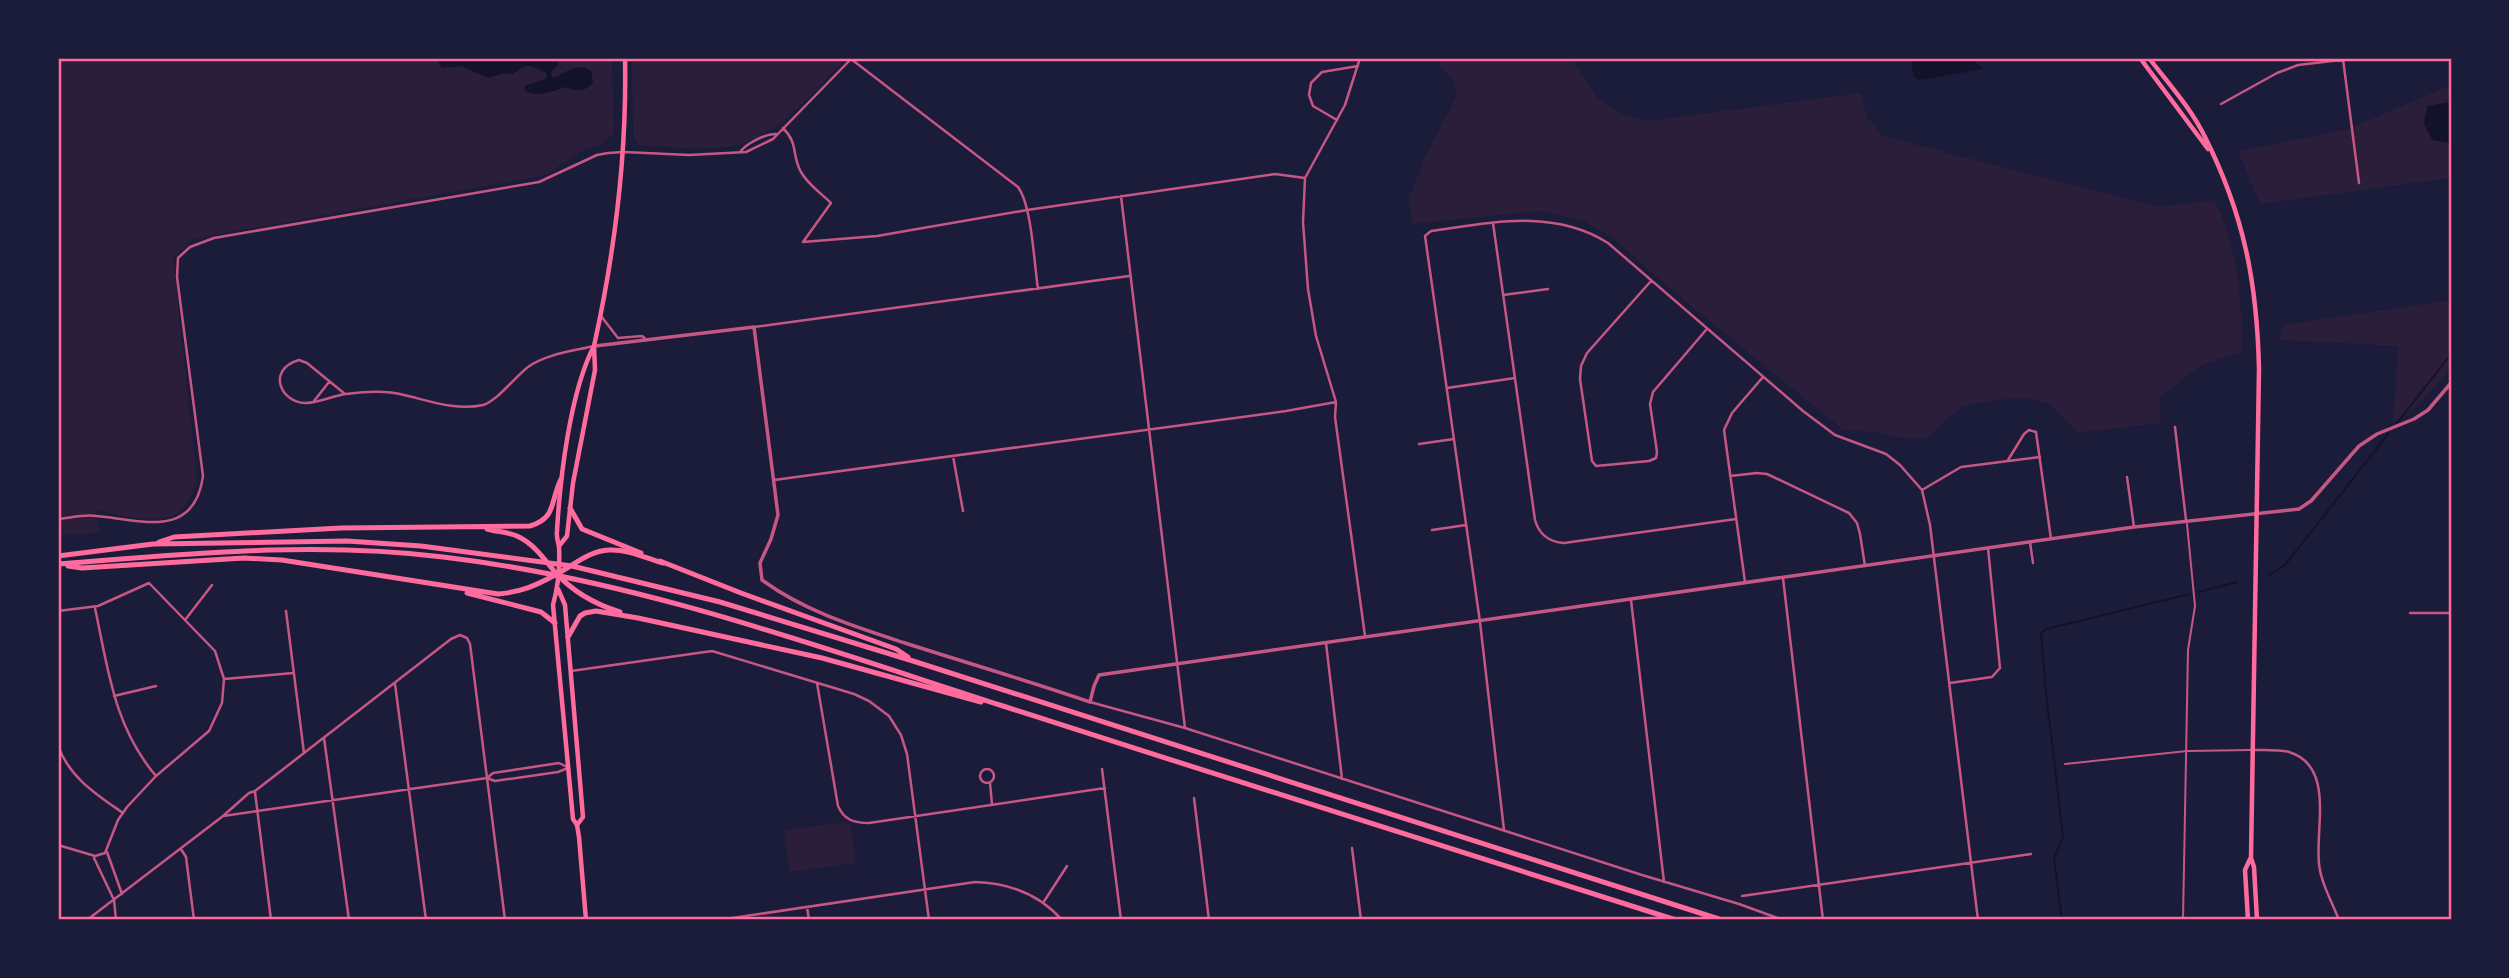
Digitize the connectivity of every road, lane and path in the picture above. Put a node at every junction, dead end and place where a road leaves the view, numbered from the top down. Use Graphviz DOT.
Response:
graph roads {
  1 [pos="625,58"];
  2 [pos="851,58"];
  3 [pos="1360,58"];
  4 [pos="2140,58"];
  5 [pos="2149,58"];
  6 [pos="2351,58"];
  7 [pos="2358,58"];
  8 [pos="2343,59"];
  9 [pos="1358,66"];
  10 [pos="2221,104"];
  11 [pos="1337,120"];
  12 [pos="783,128"];
  13 [pos="624,152"];
  14 [pos="2211,152"];
  15 [pos="1305,178"];
  16 [pos="2359,183"];
  17 [pos="1121,196"];
  18 [pos="1027,210"];
  19 [pos="1493,223"];
  20 [pos="1130,276"];
  21 [pos="1651,281"];
  22 [pos="1038,289"];
  23 [pos="1548,289"];
  24 [pos="1503,295"];
  25 [pos="601,316"];
  26 [pos="754,327"];
  27 [pos="1707,329"];
  28 [pos="647,340"];
  29 [pos="594,346"];
  30 [pos="1763,377"];
  31 [pos="1515,378"];
  32 [pos="329,382"];
  33 [pos="2451,383"];
  34 [pos="1447,388"];
  35 [pos="345,394"];
  36 [pos="314,401"];
  37 [pos="1335,402"];
  38 [pos="2175,427"];
  39 [pos="1149,430"];
  40 [pos="1454,439"];
  41 [pos="1419,444"];
  42 [pos="953,456"];
  43 [pos="2040,457"];
  44 [pos="2008,460"];
  45 [pos="1730,476"];
  46 [pos="2127,477"];
  47 [pos="561,480"];
  48 [pos="774,480"];
  49 [pos="1922,490"];
  50 [pos="570,509"];
  51 [pos="963,511"];
  52 [pos="2256,512"];
  53 [pos="58,519"];
  54 [pos="1736,519"];
  55 [pos="2186,520"];
  56 [pos="1466,525"];
  57 [pos="477,527"];
  58 [pos="2134,527"];
  59 [pos="1432,530"];
  60 [pos="2051,539"];
  61 [pos="2030,542"];
  62 [pos="153,544"];
  63 [pos="559,546"];
  64 [pos="1988,548"];
  65 [pos="58,556"];
  66 [pos="1934,556"];
  67 [pos="663,562"];
  68 [pos="2033,563"];
  69 [pos="58,565"];
  70 [pos="1865,566"];
  71 [pos="557,574"];
  72 [pos="1783,578"];
  73 [pos="1745,582"];
  74 [pos="212,585"];
  75 [pos="444,586"];
  76 [pos="558,589"];
  77 [pos="1630,599"];
  78 [pos="95,607"];
  79 [pos="58,611"];
  80 [pos="286,611"];
  81 [pos="2410,613"];
  82 [pos="2451,613"];
  83 [pos="638,618"];
  84 [pos="185,620"];
  85 [pos="1480,622"];
  86 [pos="555,623"];
  87 [pos="1365,636"];
  88 [pos="568,637"];
  89 [pos="1326,641"];
  90 [pos="913,661"];
  91 [pos="1178,663"];
  92 [pos="571,671"];
  93 [pos="293,673"];
  94 [pos="224,678"];
  95 [pos="395,682"];
  96 [pos="817,683"];
  97 [pos="1950,683"];
  98 [pos="156,686"];
  99 [pos="114,696"];
  100 [pos="1090,702"];
  101 [pos="1002,706"];
  102 [pos="1185,728"];
  103 [pos="324,738"];
  104 [pos="58,746"];
  105 [pos="2251,750"];
  106 [pos="2187,751"];
  107 [pos="304,754"];
  108 [pos="2065,764"];
  109 [pos="568,768"];
  110 [pos="1102,769"];
  111 [pos="156,776"];
  112 [pos="486,778"];
  113 [pos="1342,779"];
  114 [pos="990,782"];
  115 [pos="1105,788"];
  116 [pos="409,789"];
  117 [pos="255,791"];
  118 [pos="1194,798"];
  119 [pos="333,800"];
  120 [pos="992,804"];
  121 [pos="257,811"];
  122 [pos="123,813"];
  123 [pos="223,816"];
  124 [pos="916,816"];
  125 [pos="577,825"];
  126 [pos="1503,830"];
  127 [pos="58,845"];
  128 [pos="1352,848"];
  129 [pos="181,849"];
  130 [pos="107,852"];
  131 [pos="2031,854"];
  132 [pos="93,856"];
  133 [pos="2251,858"];
  134 [pos="1970,864"];
  135 [pos="1067,866"];
  136 [pos="1664,882"];
  137 [pos="1819,885"];
  138 [pos="925,890"];
  139 [pos="122,894"];
  140 [pos="1742,897"];
  141 [pos="114,900"];
  142 [pos="1043,903"];
  143 [pos="807,907"];
  144 [pos="87,920"];
  145 [pos="117,920"];
  146 [pos="194,920"];
  147 [pos="271,920"];
  148 [pos="349,920"];
  149 [pos="426,920"];
  150 [pos="505,920"];
  151 [pos="585,920"];
  152 [pos="719,920"];
  153 [pos="809,920"];
  154 [pos="929,920"];
  155 [pos="1062,920"];
  156 [pos="1121,920"];
  157 [pos="1209,920"];
  158 [pos="1361,920"];
  159 [pos="1676,920"];
  160 [pos="1722,920"];
  161 [pos="1783,920"];
  162 [pos="1823,920"];
  163 [pos="1978,920"];
  164 [pos="2183,920"];
  165 [pos="2248,920"];
  166 [pos="2257,920"];
  167 [pos="2339,920"];
  1 -- 13 [label="main road"];
  2 -- 12 [label="street"];
  2 -- 18 [label="street"];
  3 -- 9 [label="street"];
  4 -- 14 [label="main road"];
  5 -- 14 [label="main road"];
  6 -- 7 [label="street"];
  6 -- 8 [label="street"];
  8 -- 10 [label="street"];
  8 -- 16 [label="street"];
  9 -- 11 [label="street"];
  9 -- 11 [label="street"];
  11 -- 15 [label="street"];
  12 -- 13 [label="street"];
  12 -- 18 [label="street"];
  13 -- 25 [label="main road"];
  13 -- 53 [label="street"];
  14 -- 52 [label="main road"];
  15 -- 17 [label="street"];
  15 -- 37 [label="street"];
  17 -- 18 [label="street"];
  17 -- 20 [label="street"];
  18 -- 22 [label="street"];
  19 -- 21 [label="street"];
  19 -- 24 [label="street"];
  19 -- 34 [label="street"];
  20 -- 22 [label="street"];
  20 -- 39 [label="street"];
  21 -- 27 [label="street"];
  21 -- 27 [label="street"];
  22 -- 26 [label="street"];
  23 -- 24 [label="street"];
  24 -- 31 [label="street"];
  25 -- 28 [label="street"];
  25 -- 29 [label="main road"];
  26 -- 28 [label="street"];
  26 -- 48 [label="street"];
  27 -- 30 [label="street"];
  28 -- 29 [label="street"];
  29 -- 35 [label="street"];
  29 -- 47 [label="main road"];
  29 -- 50 [label="main road"];
  30 -- 45 [label="street"];
  30 -- 49 [label="street"];
  31 -- 34 [label="street"];
  31 -- 54 [label="street"];
  32 -- 35 [label="street"];
  32 -- 36 [label="street"];
  32 -- 36 [label="street"];
  33 -- 52 [label="street"];
  34 -- 40 [label="street"];
  35 -- 36 [label="street"];
  37 -- 39 [label="street"];
  37 -- 87 [label="street"];
  38 -- 55 [label="street"];
  39 -- 42 [label="street"];
  39 -- 91 [label="street"];
  40 -- 41 [label="street"];
  40 -- 56 [label="street"];
  42 -- 48 [label="street"];
  42 -- 51 [label="street"];
  43 -- 44 [label="street"];
  43 -- 44 [label="street"];
  43 -- 60 [label="street"];
  44 -- 49 [label="street"];
  45 -- 54 [label="street"];
  45 -- 70 [label="street"];
  46 -- 58 [label="street"];
  47 -- 57 [label="highway"];
  47 -- 63 [label="main road"];
  48 -- 100 [label="street"];
  49 -- 66 [label="street"];
  50 -- 63 [label="main road"];
  50 -- 67 [label="highway"];
  52 -- 55 [label="street"];
  52 -- 105 [label="main road"];
  54 -- 73 [label="street"];
  55 -- 58 [label="street"];
  55 -- 106 [label="lane"];
  56 -- 59 [label="street"];
  56 -- 85 [label="street"];
  57 -- 62 [label="highway"];
  57 -- 71 [label="highway"];
  58 -- 60 [label="street"];
  60 -- 61 [label="street"];
  61 -- 64 [label="street"];
  61 -- 68 [label="street"];
  62 -- 65 [label="highway"];
  62 -- 90 [label="highway"];
  63 -- 71 [label="main road"];
  64 -- 66 [label="street"];
  64 -- 97 [label="street"];
  66 -- 70 [label="street"];
  66 -- 97 [label="street"];
  67 -- 71 [label="highway"];
  67 -- 90 [label="highway"];
  69 -- 75 [label="highway"];
  69 -- 101 [label="highway"];
  70 -- 72 [label="street"];
  71 -- 75 [label="highway"];
  71 -- 76 [label="main road"];
  71 -- 83 [label="highway"];
  72 -- 73 [label="street"];
  72 -- 137 [label="street"];
  73 -- 77 [label="street"];
  74 -- 84 [label="street"];
  75 -- 86 [label="highway"];
  76 -- 86 [label="main road"];
  76 -- 88 [label="main road"];
  77 -- 85 [label="street"];
  77 -- 136 [label="street"];
  78 -- 79 [label="street"];
  78 -- 84 [label="street"];
  78 -- 99 [label="street"];
  80 -- 93 [label="street"];
  81 -- 82 [label="street"];
  83 -- 88 [label="highway"];
  83 -- 101 [label="highway"];
  84 -- 94 [label="street"];
  85 -- 87 [label="street"];
  85 -- 126 [label="street"];
  86 -- 109 [label="main road"];
  87 -- 89 [label="street"];
  88 -- 92 [label="main road"];
  89 -- 91 [label="street"];
  89 -- 113 [label="street"];
  90 -- 160 [label="highway"];
  91 -- 100 [label="street"];
  91 -- 102 [label="street"];
  92 -- 96 [label="street"];
  92 -- 125 [label="main road"];
  93 -- 94 [label="street"];
  93 -- 107 [label="street"];
  94 -- 111 [label="street"];
  95 -- 103 [label="street"];
  95 -- 112 [label="street"];
  95 -- 116 [label="street"];
  96 -- 124 [label="street"];
  96 -- 124 [label="street"];
  97 -- 134 [label="street"];
  98 -- 99 [label="street"];
  99 -- 111 [label="street"];
  100 -- 102 [label="street"];
  101 -- 159 [label="highway"];
  102 -- 113 [label="street"];
  103 -- 107 [label="street"];
  103 -- 119 [label="street"];
  104 -- 122 [label="street"];
  105 -- 106 [label="lane"];
  105 -- 133 [label="main road"];
  105 -- 167 [label="street"];
  106 -- 108 [label="lane"];
  106 -- 164 [label="lane"];
  107 -- 117 [label="street"];
  109 -- 112 [label="street"];
  109 -- 112 [label="street"];
  109 -- 125 [label="main road"];
  110 -- 115 [label="street"];
  111 -- 122 [label="street"];
  112 -- 116 [label="street"];
  112 -- 150 [label="street"];
  113 -- 126 [label="street"];
  114 -- 114 [label="street"];
  114 -- 120 [label="street"];
  115 -- 120 [label="street"];
  115 -- 156 [label="street"];
  116 -- 119 [label="street"];
  116 -- 149 [label="street"];
  117 -- 121 [label="street"];
  117 -- 123 [label="street"];
  118 -- 157 [label="street"];
  119 -- 121 [label="street"];
  119 -- 148 [label="street"];
  120 -- 124 [label="street"];
  121 -- 123 [label="street"];
  121 -- 147 [label="street"];
  122 -- 130 [label="street"];
  123 -- 129 [label="street"];
  124 -- 138 [label="street"];
  125 -- 151 [label="main road"];
  126 -- 136 [label="street"];
  127 -- 132 [label="street"];
  128 -- 158 [label="street"];
  129 -- 139 [label="street"];
  129 -- 146 [label="street"];
  130 -- 132 [label="street"];
  130 -- 139 [label="street"];
  131 -- 134 [label="street"];
  132 -- 141 [label="street"];
  133 -- 165 [label="main road"];
  133 -- 166 [label="main road"];
  134 -- 137 [label="street"];
  134 -- 163 [label="street"];
  135 -- 142 [label="street"];
  136 -- 161 [label="street"];
  137 -- 140 [label="street"];
  137 -- 162 [label="street"];
  138 -- 142 [label="street"];
  138 -- 143 [label="street"];
  138 -- 154 [label="street"];
  139 -- 141 [label="street"];
  141 -- 144 [label="street"];
  141 -- 145 [label="street"];
  142 -- 155 [label="street"];
  143 -- 152 [label="street"];
  143 -- 153 [label="street"];
}
